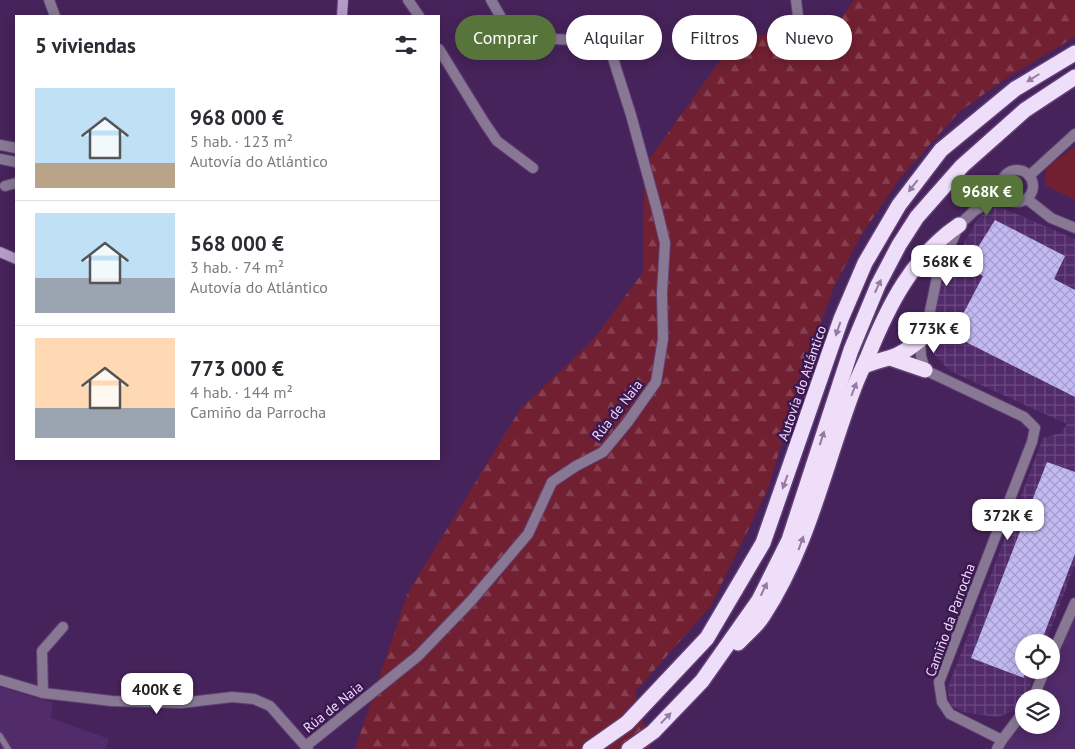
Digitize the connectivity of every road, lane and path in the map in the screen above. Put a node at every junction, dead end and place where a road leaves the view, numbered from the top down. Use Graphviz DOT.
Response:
graph roads {
  1 [pos="49,0"];
  2 [pos="343,0"];
  3 [pos="408,0"];
  4 [pos="491,0"];
  5 [pos="796,0"];
  6 [pos="55,15"];
  7 [pos="342,15"];
  8 [pos="417,15"];
  9 [pos="797,15"];
  10 [pos="440,51"];
  11 [pos="1075,52"];
  12 [pos="1075,77"];
  13 [pos="1075,134"];
  14 [pos="0,145"];
  15 [pos="15,148"];
  16 [pos="0,159"];
  17 [pos="15,162"];
  18 [pos="534,168"];
  19 [pos="1029,176"];
  20 [pos="15,183"];
  21 [pos="5,186"];
  22 [pos="1002,194"];
  23 [pos="1027,199"];
  24 [pos="959,225"];
  25 [pos="1075,228"];
  26 [pos="0,252"];
  27 [pos="15,259"];
  28 [pos="920,340"];
  29 [pos="890,358"];
  30 [pos="864,366"];
  31 [pos="925,370"];
  32 [pos="1075,603"];
  33 [pos="63,628"];
  34 [pos="1060,637"];
  35 [pos="0,680"];
  36 [pos="702,681"];
  37 [pos="43,693"];
  38 [pos="1015,723"];
  39 [pos="0,736"];
  40 [pos="999,745"];
  41 [pos="307,748"];
  42 [pos="8,749"];
  43 [pos="590,749"];
  44 [pos="629,749"];
  1 -- 6 [label="street"];
  2 -- 7 [label="main road"];
  3 -- 8 [label="street"];
  4 -- 41 [label="street, Rúa de Naia"];
  5 -- 9 [label="street"];
  10 -- 18 [label="street"];
  11 -- 43 [label="highway, Autovía do Atlántico, one-way"];
  36 -- 12 [label="highway, one-way"];
  13 -- 19 [label="street"];
  14 -- 15 [label="street"];
  16 -- 17 [label="street"];
  19 -- 22 [label="street"];
  19 -- 23 [label="street"];
  20 -- 21 [label="street"];
  22 -- 23 [label="street"];
  22 -- 24 [label="street"];
  23 -- 25 [label="street"];
  24 -- 28 [label="street"];
  24 -- 30 [label="highway"];
  26 -- 27 [label="main road"];
  28 -- 29 [label="highway"];
  28 -- 31 [label="street"];
  29 -- 30 [label="highway"];
  29 -- 31 [label="highway"];
  36 -- 30 [label="highway, one-way"];
  31 -- 40 [label="street, Camiño da Parrocha"];
  32 -- 34 [label="street"];
  33 -- 37 [label="street"];
  35 -- 37 [label="street"];
  44 -- 36 [label="highway, one-way"];
  37 -- 41 [label="street"];
  38 -- 40 [label="street, Camiño da Parrocha"];
  39 -- 42 [label="lane"];
}
